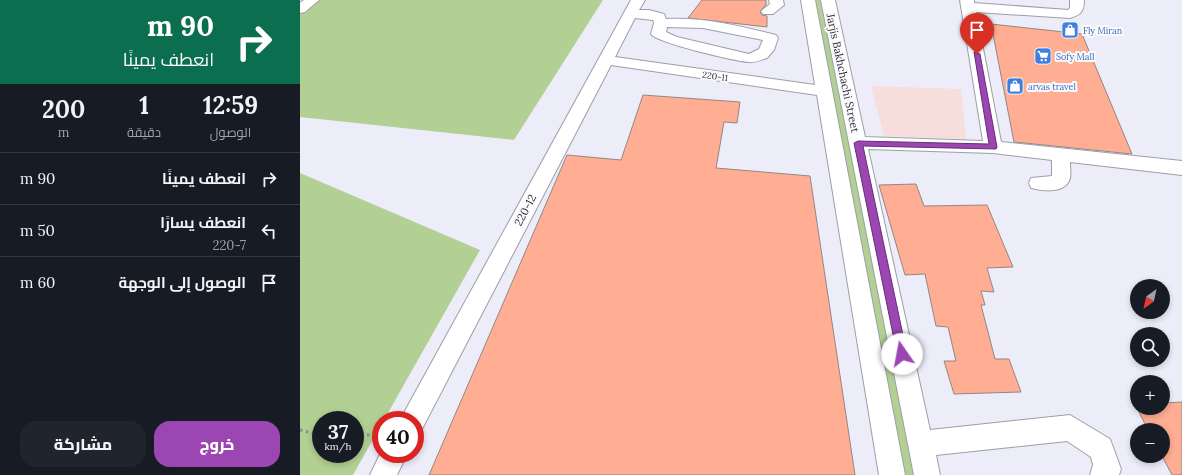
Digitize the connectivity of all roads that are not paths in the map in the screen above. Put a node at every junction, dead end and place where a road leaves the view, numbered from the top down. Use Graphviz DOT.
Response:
graph roads {
  1 [pos="312,0"];
  2 [pos="776,0"];
  3 [pos="808,0"];
  4 [pos="828,0"];
  5 [pos="1077,0"];
  6 [pos="968,3"];
  7 [pos="634,7"];
  8 [pos="300,9"];
  9 [pos="768,11"];
  10 [pos="661,23"];
  11 [pos="605,60"];
  12 [pos="824,91"];
  13 [pos="858,143"];
  14 [pos="993,147"];
  15 [pos="1061,156"];
  16 [pos="1182,168"];
  17 [pos="1038,183"];
  18 [pos="418,411"];
  19 [pos="921,444"];
  20 [pos="389,463"];
  21 [pos="383,475"];
  22 [pos="892,475"];
  23 [pos="927,475"];
  24 [pos="1103,475"];
  1 -- 8 [label="street"];
  2 -- 9 [label="street"];
  3 -- 12 [label="street, Jarjis Bakhchachi Street"];
  4 -- 13 [label="street, Jarjis Bakhchachi Street"];
  5 -- 6 [label="street"];
  6 -- 14 [label="street"];
  7 -- 10 [label="street"];
  7 -- 11 [label="street, 220-12"];
  10 -- 10 [label="street"];
  11 -- 12 [label="street, 220-11"];
  11 -- 18 [label="street, 220-12"];
  12 -- 22 [label="street, Jarjis Bakhchachi Street"];
  13 -- 14 [label="street"];
  13 -- 19 [label="street, Jarjis Bakhchachi Street"];
  14 -- 15 [label="street"];
  15 -- 16 [label="street"];
  15 -- 17 [label="street"];
  19 -- 23 [label="street, Jarjis Bakhchachi Street"];
  19 -- 24 [label="street"];
  20 -- 21 [label="street"];
}
